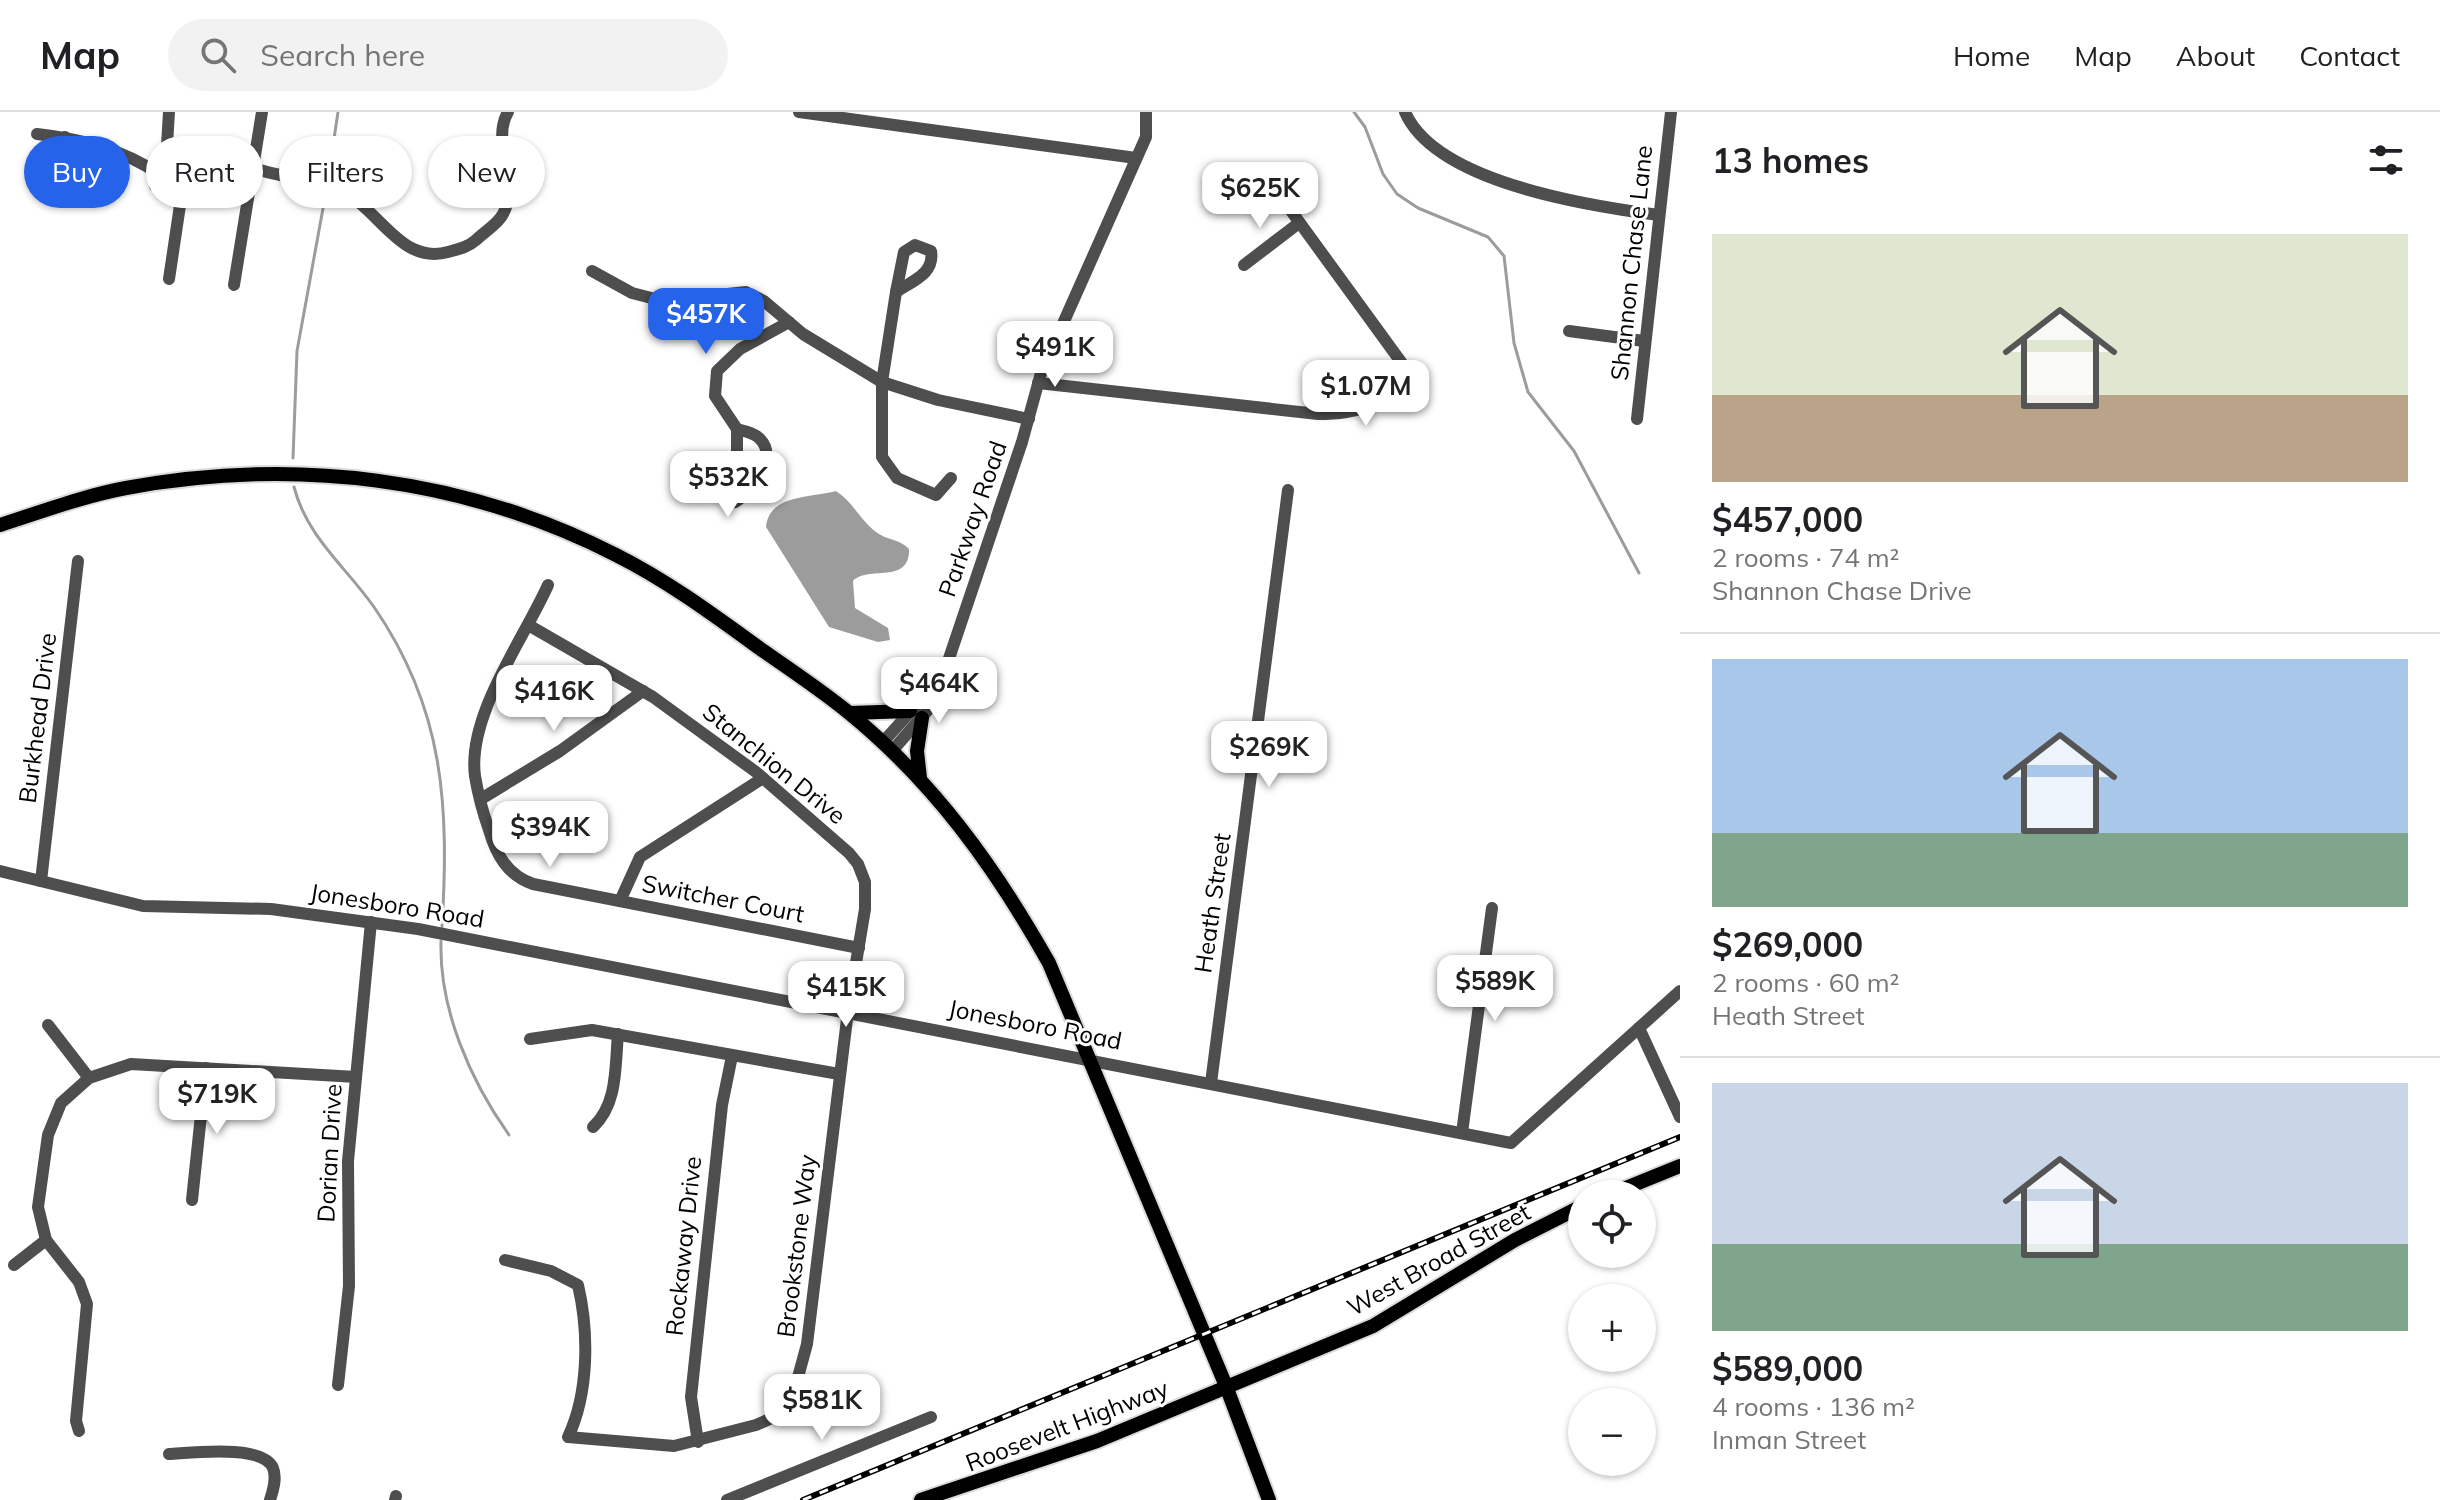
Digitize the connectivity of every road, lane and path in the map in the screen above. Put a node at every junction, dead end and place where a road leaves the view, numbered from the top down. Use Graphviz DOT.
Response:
graph roads {
  1 [pos="169,112"];
  2 [pos="262,112"];
  3 [pos="508,112"];
  4 [pos="799,112"];
  5 [pos="1146,112"];
  6 [pos="1405,112"];
  7 [pos="1671,112"];
  8 [pos="37,134"];
  9 [pos="56,136"];
  10 [pos="168,136"];
  11 [pos="258,136"];
  12 [pos="1136,158"];
  13 [pos="263,167"];
  14 [pos="1273,186"];
  15 [pos="180,208"];
  16 [pos="246,208"];
  17 [pos="1659,215"];
  18 [pos="1299,223"];
  19 [pos="1244,265"];
  20 [pos="592,271"];
  21 [pos="169,279"];
  22 [pos="234,285"];
  23 [pos="896,292"];
  24 [pos="789,322"];
  25 [pos="1569,331"];
  26 [pos="1644,341"];
  27 [pos="882,382"];
  28 [pos="1038,383"];
  29 [pos="1029,419"];
  30 [pos="1637,419"];
  31 [pos="737,429"];
  32 [pos="951,478"];
  33 [pos="1288,490"];
  34 [pos="0,525"];
  35 [pos="78,561"];
  36 [pos="548,585"];
  37 [pos="530,626"];
  38 [pos="643,691"];
  39 [pos="850,713"];
  40 [pos="916,714"];
  41 [pos="888,746"];
  42 [pos="763,778"];
  43 [pos="920,778"];
  44 [pos="481,799"];
  45 [pos="0,871"];
  46 [pos="41,881"];
  47 [pos="620,901"];
  48 [pos="1492,908"];
  49 [pos="371,922"];
  50 [pos="859,948"];
  51 [pos="1680,991"];
  52 [pos="848,1011"];
  53 [pos="48,1025"];
  54 [pos="1639,1028"];
  55 [pos="618,1034"];
  56 [pos="530,1039"];
  57 [pos="732,1056"];
  58 [pos="1089,1058"];
  59 [pos="206,1068"];
  60 [pos="839,1074"];
  61 [pos="356,1077"];
  62 [pos="89,1078"];
  63 [pos="1211,1083"];
  64 [pos="1680,1117"];
  65 [pos="593,1127"];
  66 [pos="1462,1133"];
  67 [pos="1680,1166"];
  68 [pos="1646,1180"];
  69 [pos="192,1200"];
  70 [pos="1568,1213"];
  71 [pos="46,1240"];
  72 [pos="505,1260"];
  73 [pos="14,1265"];
  74 [pos="338,1385"];
  75 [pos="1226,1386"];
  76 [pos="931,1417"];
  77 [pos="79,1431"];
  78 [pos="698,1442"];
  79 [pos="169,1454"];
  80 [pos="1266,1484"];
  81 [pos="270,1500"];
  82 [pos="727,1500"];
  83 [pos="921,1500"];
  84 [pos="1269,1500"];
  85 [pos="1279,1500"];
  1 -- 10 [label="street"];
  2 -- 11 [label="street"];
  3 -- 13 [label="street"];
  4 -- 12 [label="street"];
  5 -- 12 [label="street, Parkway Road"];
  6 -- 17 [label="street"];
  7 -- 17 [label="street, Shannon Chase Lane"];
  8 -- 9 [label="street"];
  12 -- 28 [label="street, Parkway Road"];
  14 -- 18 [label="street"];
  15 -- 21 [label="street"];
  16 -- 22 [label="street"];
  17 -- 26 [label="street, Shannon Chase Lane"];
  18 -- 19 [label="street"];
  18 -- 28 [label="street"];
  20 -- 24 [label="street"];
  23 -- 27 [label="street"];
  24 -- 27 [label="street"];
  24 -- 31 [label="street"];
  25 -- 26 [label="street"];
  26 -- 30 [label="street, Shannon Chase Lane"];
  27 -- 29 [label="street"];
  27 -- 32 [label="street"];
  28 -- 29 [label="street, Parkway Road"];
  29 -- 40 [label="street, Parkway Road"];
  31 -- 31 [label="street"];
  33 -- 63 [label="street, Heath Street"];
  34 -- 39 [label="main road"];
  35 -- 46 [label="street, Burkhead Drive"];
  36 -- 37 [label="street, Switcher Court"];
  37 -- 38 [label="street, Stanchion Drive"];
  37 -- 44 [label="street, Switcher Court"];
  38 -- 42 [label="street, Stanchion Drive"];
  38 -- 44 [label="street"];
  39 -- 40 [label="main road"];
  39 -- 41 [label="main road"];
  40 -- 41 [label="street, Parkway Road"];
  40 -- 43 [label="main road"];
  41 -- 43 [label="main road"];
  42 -- 47 [label="street"];
  42 -- 50 [label="street, Stanchion Drive"];
  43 -- 58 [label="main road"];
  44 -- 47 [label="street, Switcher Court"];
  45 -- 46 [label="street, Jonesboro Road"];
  46 -- 49 [label="street, Jonesboro Road"];
  47 -- 50 [label="street, Switcher Court"];
  48 -- 66 [label="street"];
  49 -- 52 [label="street, Jonesboro Road"];
  49 -- 61 [label="street, Dorian Drive"];
  50 -- 52 [label="street, Stanchion Drive"];
  51 -- 54 [label="street"];
  52 -- 58 [label="street, Jonesboro Road"];
  52 -- 60 [label="street, Brookstone Way"];
  53 -- 62 [label="street"];
  54 -- 64 [label="street"];
  54 -- 66 [label="street, Jonesboro Road"];
  55 -- 56 [label="street"];
  55 -- 57 [label="street"];
  55 -- 65 [label="street"];
  57 -- 60 [label="street"];
  57 -- 78 [label="street, Rockaway Drive"];
  58 -- 63 [label="street, Jonesboro Road"];
  58 -- 75 [label="main road"];
  59 -- 61 [label="street"];
  59 -- 62 [label="street"];
  59 -- 69 [label="street"];
  60 -- 78 [label="street, Brookstone Way"];
  61 -- 74 [label="street, Dorian Drive"];
  62 -- 71 [label="street"];
  63 -- 66 [label="street, Jonesboro Road"];
  67 -- 68 [label="main road"];
  70 -- 75 [label="main road, West Broad Street"];
  71 -- 73 [label="street"];
  71 -- 77 [label="street"];
  72 -- 78 [label="street, Brookstone Way"];
  75 -- 80 [label="main road"];
  75 -- 83 [label="main road, Roosevelt Highway"];
  76 -- 82 [label="street"];
  79 -- 81 [label="street"];
  80 -- 84 [label="main road"];
  80 -- 85 [label="main road"];
}
